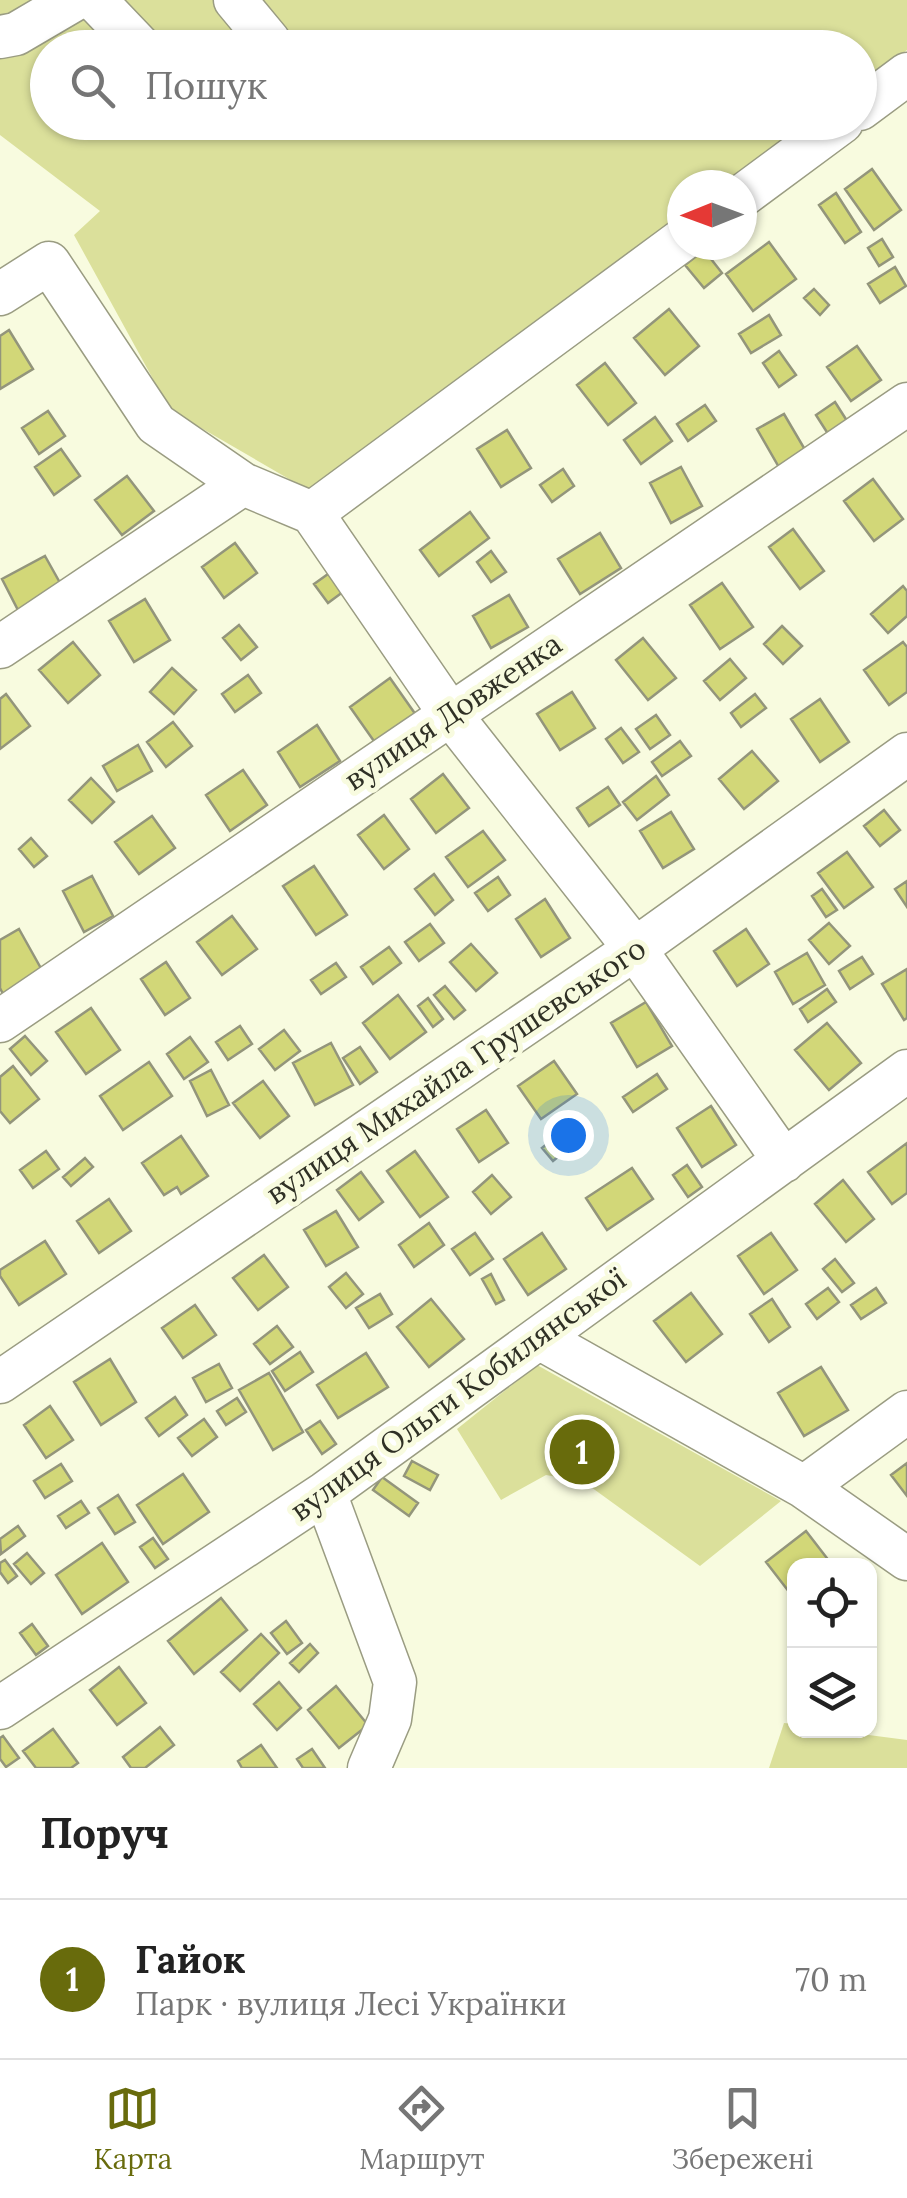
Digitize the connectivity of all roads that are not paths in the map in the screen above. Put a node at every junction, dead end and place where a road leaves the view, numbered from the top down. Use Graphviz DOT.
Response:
graph roads {
  1 [pos="74,0"];
  2 [pos="95,0"];
  3 [pos="235,0"];
  4 [pos="124,30"];
  5 [pos="260,30"];
  6 [pos="0,37"];
  7 [pos="907,74"];
  8 [pos="877,97"];
  9 [pos="818,140"];
  10 [pos="757,185"];
  11 [pos="667,251"];
  12 [pos="0,294"];
  13 [pos="907,404"];
  14 [pos="243,484"];
  15 [pos="312,514"];
  16 [pos="0,647"];
  17 [pos="450,714"];
  18 [pos="907,754"];
  19 [pos="635,950"];
  20 [pos="0,1020"];
  21 [pos="907,1070"];
  22 [pos="784,1161"];
  23 [pos="539,1338"];
  24 [pos="0,1382"];
  25 [pos="907,1412"];
  26 [pos="804,1487"];
  27 [pos="325,1492"];
  28 [pos="907,1559"];
  29 [pos="0,1708"];
  30 [pos="369,1768"];
  1 -- 6 [label="street"];
  2 -- 4 [label="street"];
  3 -- 5 [label="street"];
  7 -- 8 [label="street"];
  9 -- 10 [label="street"];
  11 -- 15 [label="street"];
  12 -- 14 [label="street"];
  13 -- 17 [label="street, вулиця Довженка"];
  14 -- 15 [label="street"];
  14 -- 16 [label="street"];
  15 -- 17 [label="street"];
  17 -- 19 [label="street"];
  17 -- 20 [label="street, вулиця Довженка"];
  18 -- 19 [label="street, вулиця Михайла Грушевського"];
  19 -- 22 [label="street"];
  19 -- 24 [label="street, вулиця Михайла Грушевського"];
  21 -- 22 [label="street, вулиця Ольги Кобилянської"];
  22 -- 23 [label="street, вулиця Ольги Кобилянської"];
  23 -- 26 [label="street"];
  23 -- 27 [label="street, вулиця Ольги Кобилянської"];
  25 -- 26 [label="street"];
  26 -- 28 [label="street"];
  27 -- 29 [label="street, вулиця Ольги Кобилянської"];
  27 -- 30 [label="street"];
}
